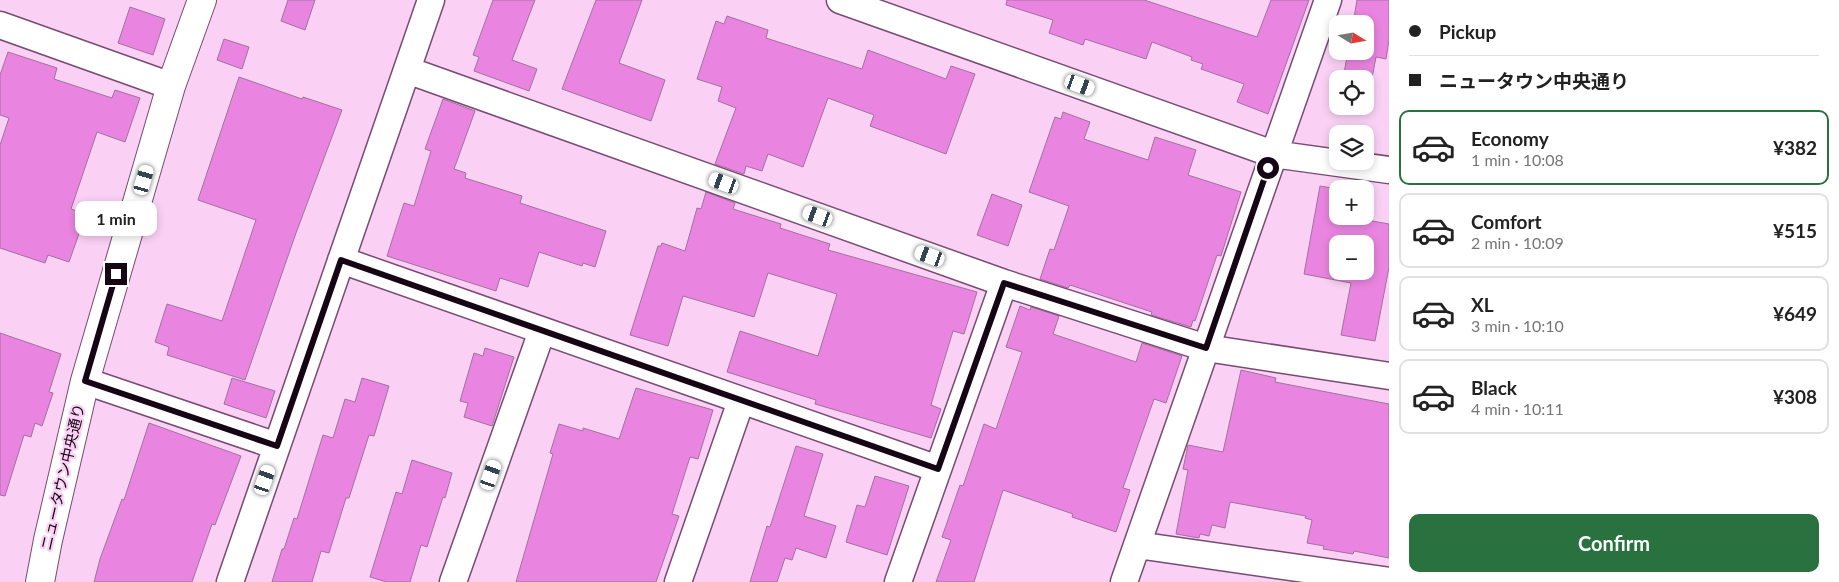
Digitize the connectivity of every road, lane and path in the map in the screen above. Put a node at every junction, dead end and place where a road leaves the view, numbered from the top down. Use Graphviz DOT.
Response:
graph roads {
  1 [pos="202,0"];
  2 [pos="431,0"];
  3 [pos="840,0"];
  4 [pos="1328,0"];
  5 [pos="0,25"];
  6 [pos="407,70"];
  7 [pos="171,86"];
  8 [pos="1273,154"];
  9 [pos="1389,170"];
  10 [pos="341,260"];
  11 [pos="1004,283"];
  12 [pos="542,331"];
  13 [pos="1206,348"];
  14 [pos="1389,376"];
  15 [pos="85,381"];
  16 [pos="741,401"];
  17 [pos="277,446"];
  18 [pos="938,469"];
  19 [pos="1137,545"];
  20 [pos="1339,578"];
  21 [pos="40,582"];
  22 [pos="230,582"];
  23 [pos="453,582"];
  24 [pos="678,582"];
  25 [pos="898,582"];
  26 [pos="1124,582"];
  27 [pos="1389,582"];
  1 -- 7 [label="street, ニュータウン中央通り"];
  2 -- 6 [label="street"];
  3 -- 8 [label="street"];
  4 -- 8 [label="street"];
  5 -- 7 [label="street"];
  6 -- 10 [label="street"];
  6 -- 11 [label="street"];
  7 -- 15 [label="street, ニュータウン中央通り"];
  8 -- 9 [label="street"];
  8 -- 13 [label="street"];
  10 -- 12 [label="street"];
  10 -- 17 [label="street"];
  11 -- 13 [label="street"];
  11 -- 18 [label="street"];
  12 -- 16 [label="street"];
  12 -- 23 [label="street"];
  13 -- 14 [label="street"];
  13 -- 19 [label="street"];
  15 -- 17 [label="street"];
  15 -- 21 [label="street, ニュータウン中央通り"];
  16 -- 18 [label="street"];
  16 -- 24 [label="street"];
  17 -- 22 [label="street"];
  18 -- 25 [label="street"];
  19 -- 20 [label="street"];
  19 -- 26 [label="street"];
  20 -- 27 [label="street"];
}
